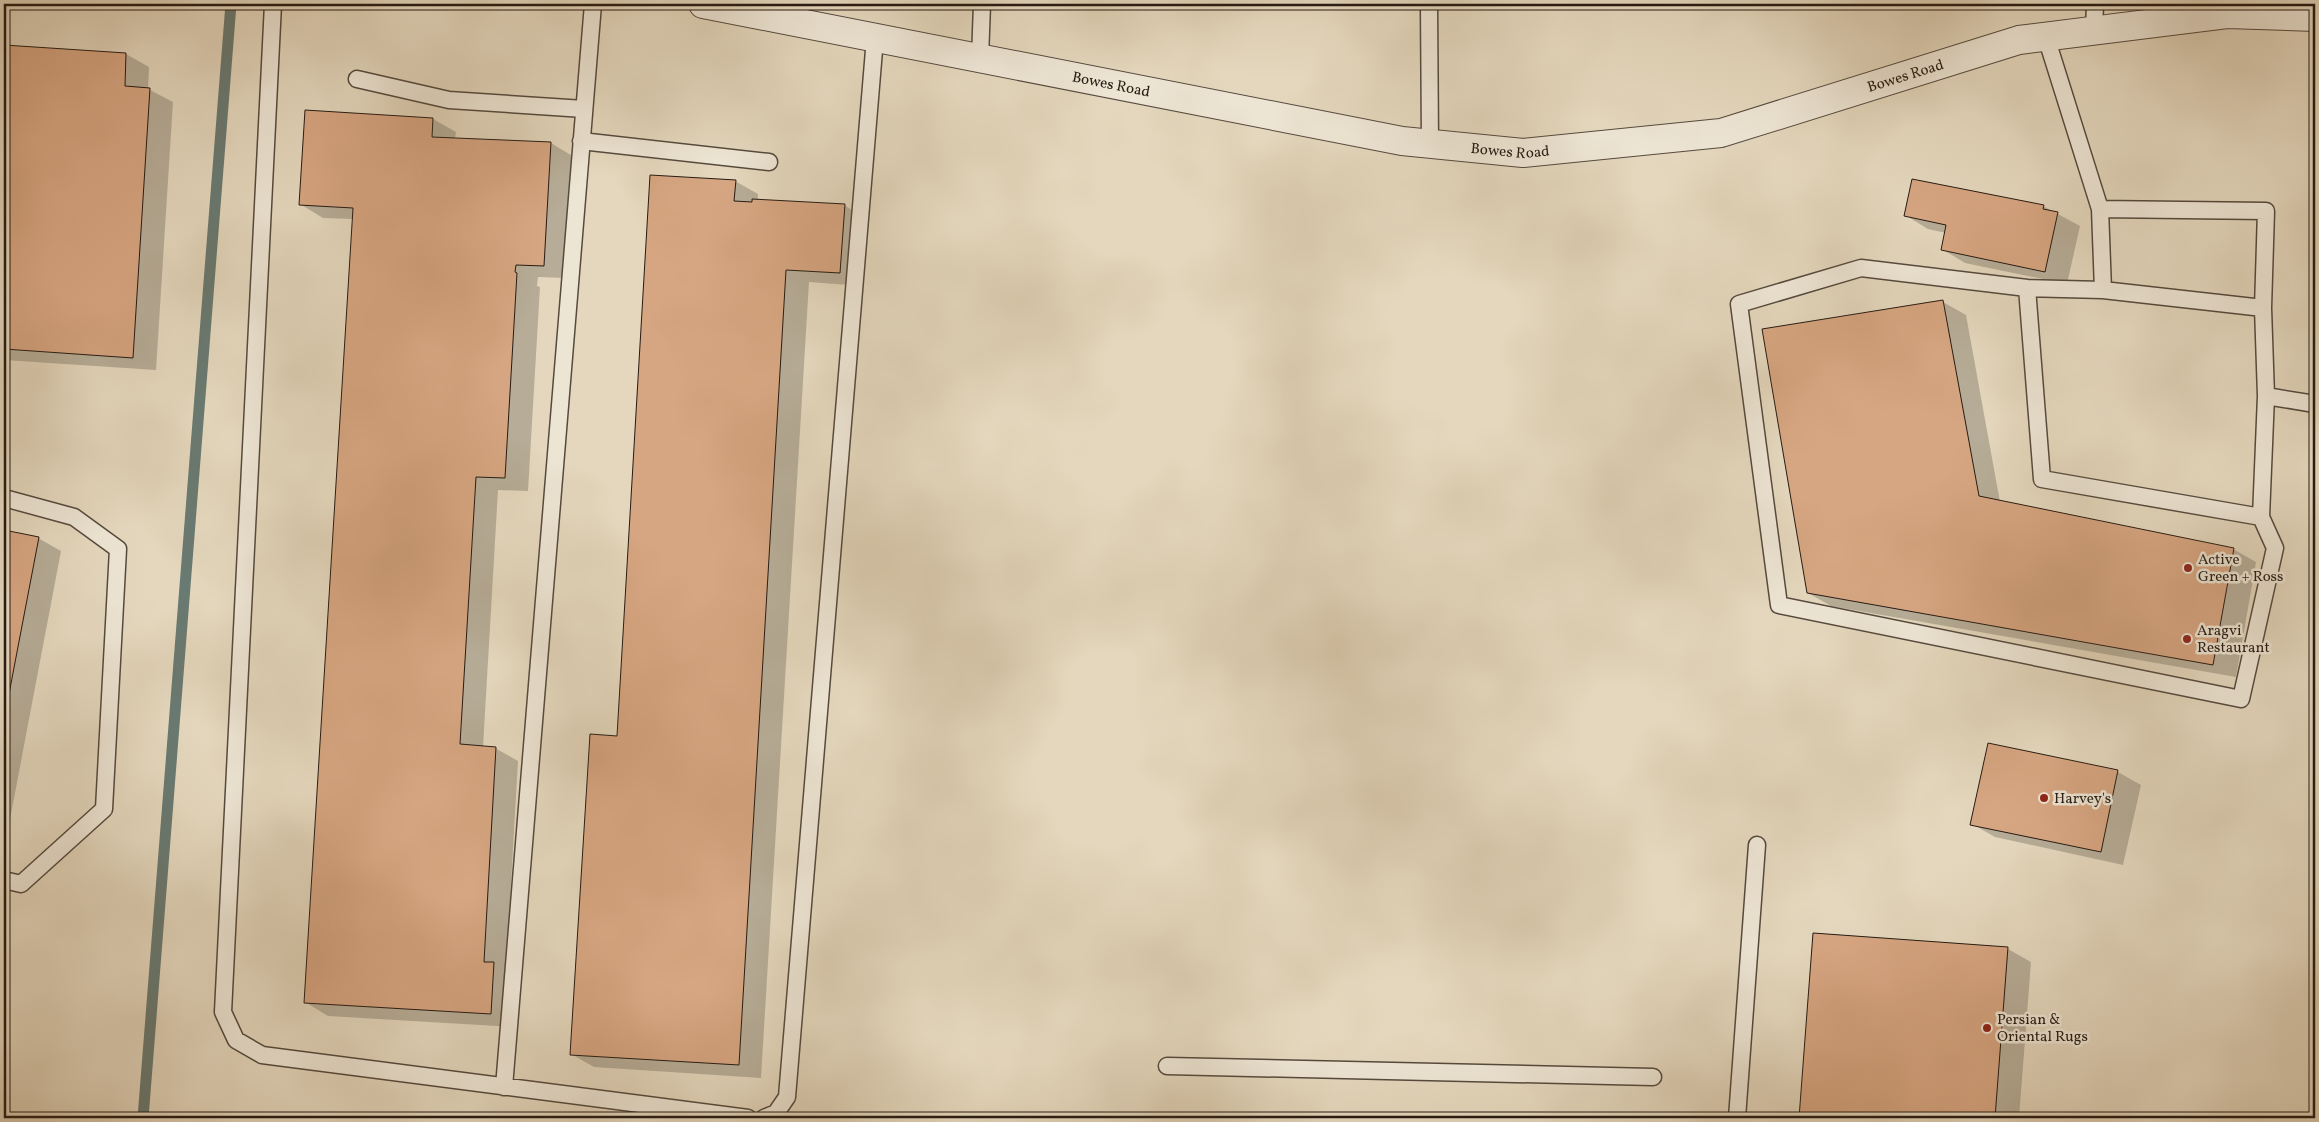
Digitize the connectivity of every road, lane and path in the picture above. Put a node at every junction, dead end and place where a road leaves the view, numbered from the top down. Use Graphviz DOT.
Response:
graph roads {
  1 [pos="273,4"];
  2 [pos="593,4"];
  3 [pos="703,4"];
  4 [pos="982,4"];
  5 [pos="1429,4"];
  6 [pos="2095,4"];
  7 [pos="2315,17"];
  8 [pos="2094,31"];
  9 [pos="2046,37"];
  10 [pos="874,38"];
  11 [pos="980,58"];
  12 [pos="357,79"];
  13 [pos="584,109"];
  14 [pos="581,141"];
  15 [pos="1430,144"];
  16 [pos="770,162"];
  17 [pos="2100,209"];
  18 [pos="2027,288"];
  19 [pos="2103,290"];
  20 [pos="2263,308"];
  21 [pos="2266,396"];
  22 [pos="2315,404"];
  23 [pos="4,498"];
  24 [pos="2261,517"];
  25 [pos="1757,845"];
  26 [pos="4,880"];
  27 [pos="1167,1066"];
  28 [pos="1653,1078"];
  29 [pos="504,1086"];
  30 [pos="748,1118"];
  31 [pos="764,1118"];
  32 [pos="1737,1118"];
  1 -- 29 [label="lane"];
  2 -- 13 [label="lane"];
  3 -- 10 [label="street, Bowes Road"];
  4 -- 11 [label="lane"];
  5 -- 15 [label="lane"];
  6 -- 8 [label="lane"];
  7 -- 8 [label="street, Bowes Road"];
  8 -- 9 [label="street, Bowes Road"];
  9 -- 15 [label="street, Bowes Road"];
  9 -- 17 [label="lane"];
  10 -- 11 [label="street, Bowes Road"];
  10 -- 31 [label="lane"];
  11 -- 15 [label="street, Bowes Road"];
  12 -- 13 [label="lane"];
  13 -- 14 [label="lane"];
  14 -- 16 [label="lane"];
  14 -- 29 [label="lane"];
  17 -- 19 [label="lane"];
  17 -- 20 [label="lane"];
  18 -- 19 [label="lane"];
  18 -- 24 [label="lane"];
  18 -- 24 [label="lane"];
  19 -- 20 [label="lane"];
  20 -- 21 [label="lane"];
  21 -- 22 [label="lane"];
  21 -- 24 [label="lane"];
  23 -- 26 [label="lane"];
  25 -- 32 [label="lane"];
  27 -- 28 [label="lane"];
  29 -- 30 [label="lane"];
}
